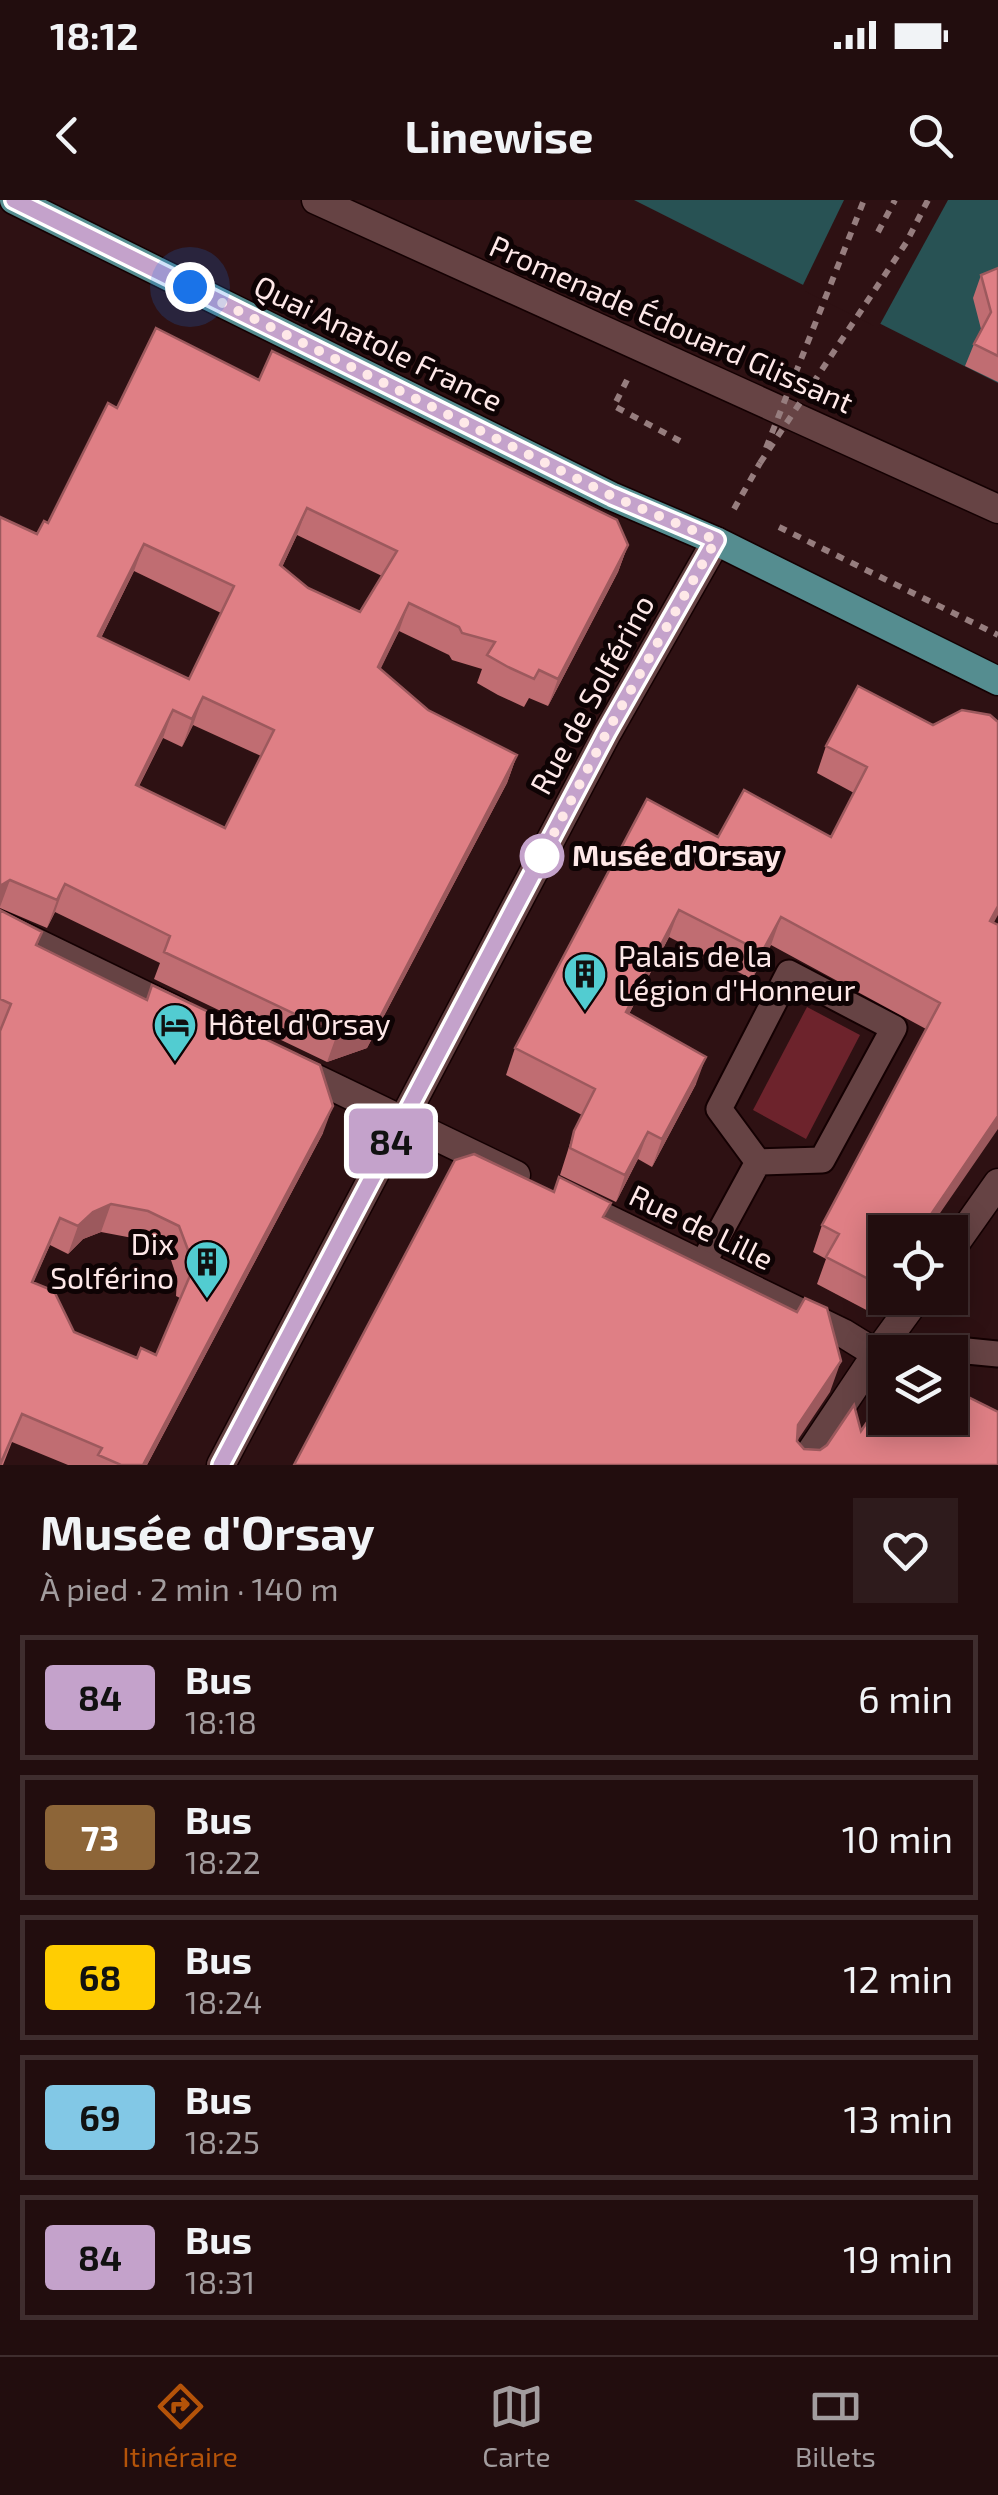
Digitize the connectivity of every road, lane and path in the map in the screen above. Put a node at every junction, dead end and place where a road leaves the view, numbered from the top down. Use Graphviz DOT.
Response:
graph roads {
  1 [pos="14,200"];
  2 [pos="316,200"];
  3 [pos="864,200"];
  4 [pos="895,200"];
  5 [pos="928,200"];
  6 [pos="878,232"];
  7 [pos="614,406"];
  8 [pos="680,441"];
  9 [pos="760,463"];
  10 [pos="998,509"];
  11 [pos="752,514"];
  12 [pos="768,522"];
  13 [pos="716,540"];
  14 [pos="998,634"];
  15 [pos="998,681"];
  16 [pos="0,926"];
  17 [pos="207,1026"];
  18 [pos="276,1059"];
  19 [pos="404,1118"];
  20 [pos="758,1162"];
  21 [pos="998,1183"];
  22 [pos="968,1226"];
  23 [pos="702,1265"];
  24 [pos="868,1349"];
  25 [pos="968,1351"];
  26 [pos="998,1354"];
  27 [pos="868,1374"];
  28 [pos="221,1465"];
  29 [pos="802,1465"];
  1 -- 13 [label="main road, Quai Anatole France"];
  2 -- 10 [label="street, Promenade Édouard Glissant"];
  3 -- 9 [label="path, bridge"];
  4 -- 6 [label="path"];
  5 -- 9 [label="path, bridge"];
  7 -- 8 [label="path"];
  9 -- 11 [label="path"];
  12 -- 14 [label="path"];
  13 -- 15 [label="main road, Quai Anatole France"];
  13 -- 19 [label="street, Rue de Solférino"];
  16 -- 17 [label="street"];
  18 -- 19 [label="street, Rue de Lille"];
  19 -- 23 [label="street, Rue de Lille"];
  19 -- 28 [label="street, Rue de Solférino"];
  20 -- 20 [label="lane"];
  20 -- 23 [label="lane"];
  21 -- 22 [label="street"];
  23 -- 24 [label="street, Rue de Lille"];
  25 -- 26 [label="lane"];
  27 -- 29 [label="street"];
}
